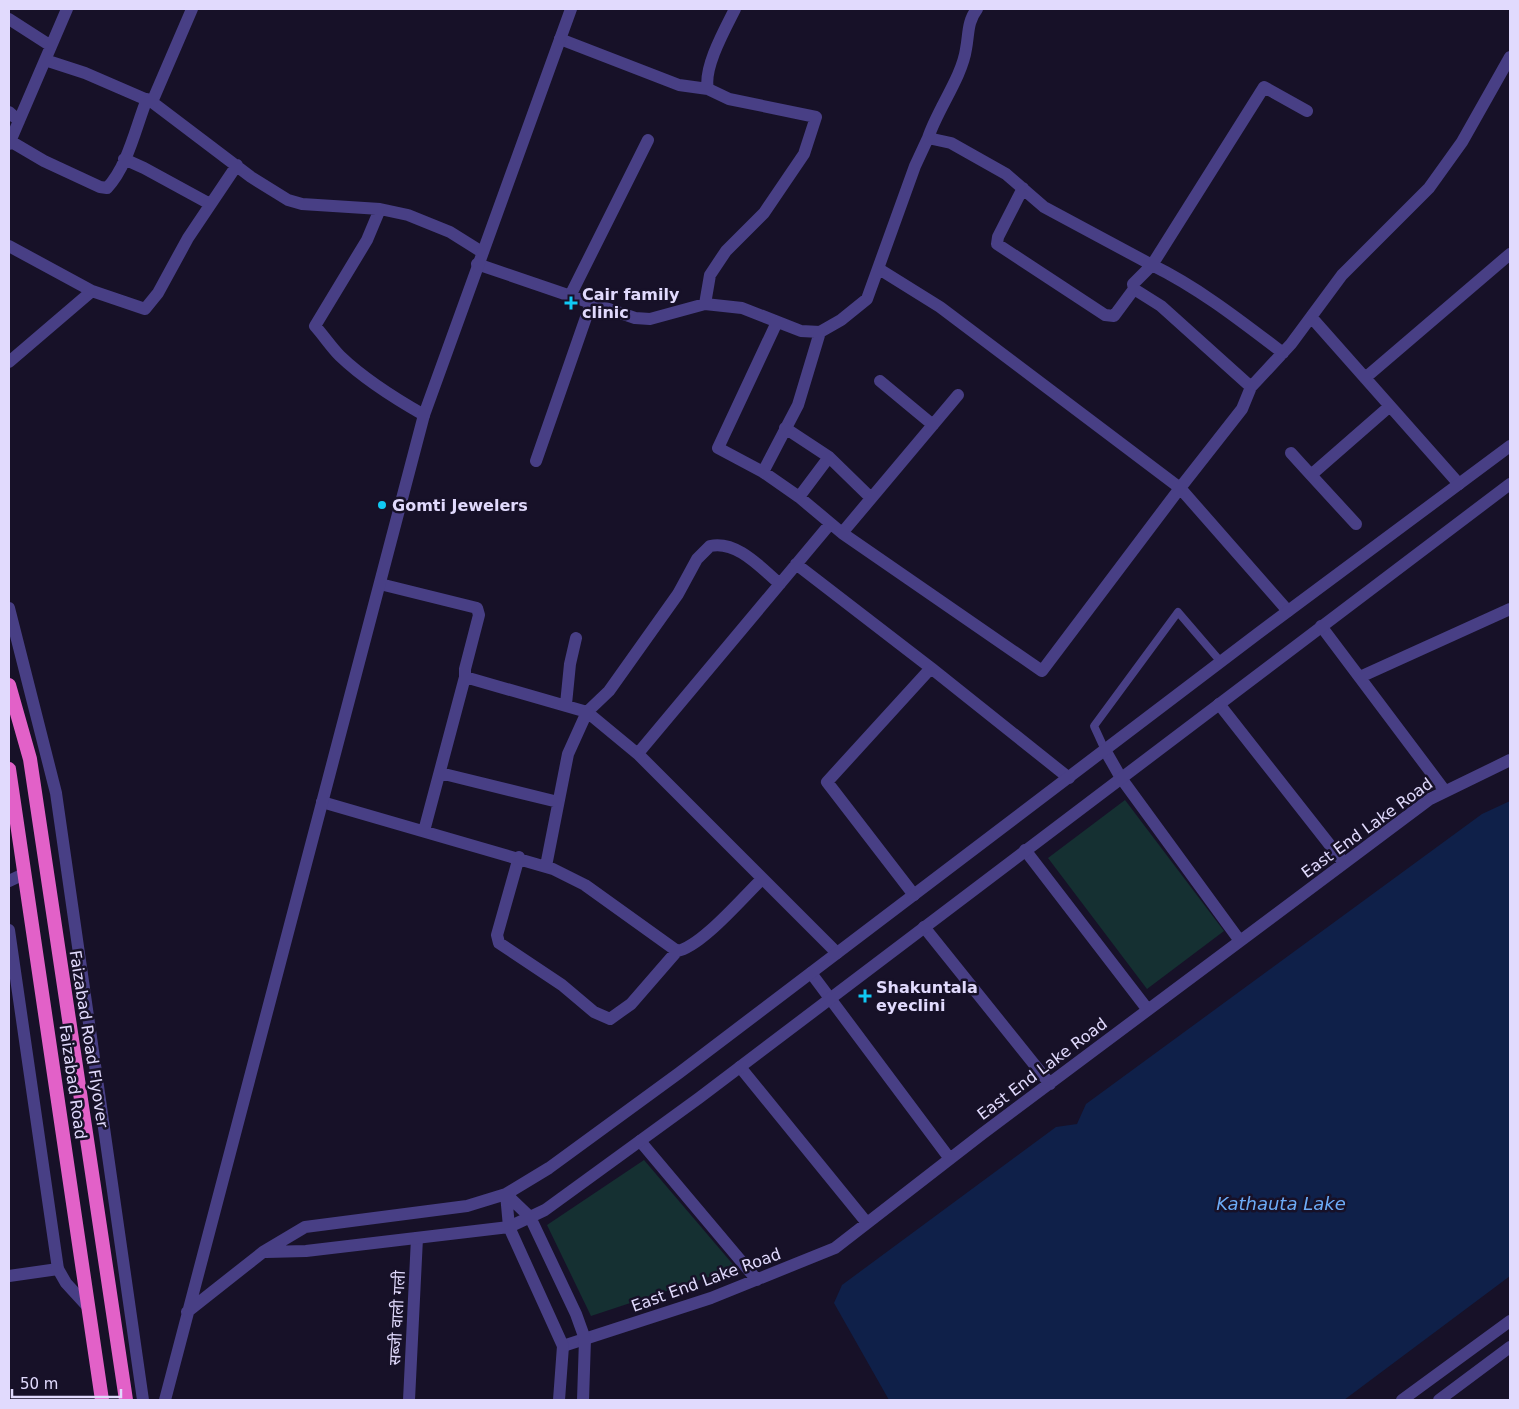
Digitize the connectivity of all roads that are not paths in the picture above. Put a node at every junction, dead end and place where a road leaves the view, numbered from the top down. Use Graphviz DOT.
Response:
graph roads {
  1 [pos="67,9"];
  2 [pos="192,9"];
  3 [pos="571,9"];
  4 [pos="735,9"];
  5 [pos="977,9"];
  6 [pos="9,19"];
  7 [pos="560,39"];
  8 [pos="51,46"];
  9 [pos="1510,57"];
  10 [pos="45,60"];
  11 [pos="708,89"];
  12 [pos="150,100"];
  13 [pos="1307,111"];
  14 [pos="9,112"];
  15 [pos="19,121"];
  16 [pos="928,138"];
  17 [pos="648,140"];
  18 [pos="10,142"];
  19 [pos="124,159"];
  20 [pos="237,165"];
  21 [pos="1023,188"];
  22 [pos="210,204"];
  23 [pos="380,209"];
  24 [pos="9,246"];
  25 [pos="1510,254"];
  26 [pos="479,258"];
  27 [pos="1152,265"];
  28 [pos="879,269"];
  29 [pos="1134,288"];
  30 [pos="92,291"];
  31 [pos="570,296"];
  32 [pos="591,303"];
  33 [pos="705,304"];
  34 [pos="1312,318"];
  35 [pos="777,322"];
  36 [pos="820,332"];
  37 [pos="1283,353"];
  38 [pos="9,362"];
  39 [pos="1365,378"];
  40 [pos="880,381"];
  41 [pos="1252,387"];
  42 [pos="958,395"];
  43 [pos="1390,406"];
  44 [pos="424,415"];
  45 [pos="933,425"];
  46 [pos="784,428"];
  47 [pos="1510,446"];
  48 [pos="1291,453"];
  49 [pos="829,457"];
  50 [pos="536,462"];
  51 [pos="763,472"];
  52 [pos="1311,475"];
  53 [pos="1459,484"];
  54 [pos="1510,484"];
  55 [pos="1180,488"];
  56 [pos="799,497"];
  57 [pos="871,498"];
  58 [pos="830,524"];
  59 [pos="1356,524"];
  60 [pos="842,533"];
  61 [pos="796,564"];
  62 [pos="380,584"];
  63 [pos="780,584"];
  64 [pos="9,608"];
  65 [pos="1510,609"];
  66 [pos="1288,612"];
  67 [pos="1321,626"];
  68 [pos="576,638"];
  69 [pos="1221,662"];
  70 [pos="931,668"];
  71 [pos="465,677"];
  72 [pos="1360,678"];
  73 [pos="9,684"];
  74 [pos="566,704"];
  75 [pos="1219,704"];
  76 [pos="587,712"];
  77 [pos="1105,750"];
  78 [pos="639,755"];
  79 [pos="1510,760"];
  80 [pos="9,769"];
  81 [pos="440,773"];
  82 [pos="1068,778"];
  83 [pos="1121,778"];
  84 [pos="1445,791"];
  85 [pos="322,802"];
  86 [pos="558,802"];
  87 [pos="424,831"];
  88 [pos="1025,850"];
  89 [pos="519,857"];
  90 [pos="1344,863"];
  91 [pos="546,866"];
  92 [pos="24,874"];
  93 [pos="762,879"];
  94 [pos="9,881"];
  95 [pos="914,895"];
  96 [pos="924,927"];
  97 [pos="9,930"];
  98 [pos="1240,941"];
  99 [pos="677,951"];
  100 [pos="838,953"];
  101 [pos="811,973"];
  102 [pos="830,999"];
  103 [pos="1148,1010"];
  104 [pos="740,1066"];
  105 [pos="1050,1084"];
  106 [pos="640,1141"];
  107 [pos="950,1159"];
  108 [pos="506,1194"];
  109 [pos="530,1217"];
  110 [pos="867,1223"];
  111 [pos="509,1227"];
  112 [pos="417,1238"];
  113 [pos="263,1252"];
  114 [pos="58,1269"];
  115 [pos="9,1276"];
  116 [pos="757,1280"];
  117 [pos="88,1307"];
  118 [pos="187,1312"];
  119 [pos="1510,1321"];
  120 [pos="585,1339"];
  121 [pos="563,1346"];
  122 [pos="1510,1348"];
  123 [pos="102,1400"];
  124 [pos="126,1400"];
  125 [pos="143,1400"];
  126 [pos="165,1400"];
  127 [pos="409,1400"];
  128 [pos="559,1400"];
  129 [pos="583,1400"];
  130 [pos="1402,1400"];
  131 [pos="1439,1400"];
  1 -- 8 [label="street"];
  2 -- 12 [label="street"];
  3 -- 7 [label="street"];
  4 -- 11 [label="street"];
  5 -- 16 [label="street"];
  6 -- 8 [label="street"];
  7 -- 11 [label="street"];
  7 -- 26 [label="street"];
  8 -- 10 [label="street"];
  9 -- 34 [label="street"];
  10 -- 12 [label="street"];
  10 -- 15 [label="street"];
  11 -- 33 [label="street"];
  12 -- 19 [label="street"];
  12 -- 20 [label="street"];
  13 -- 27 [label="street"];
  14 -- 15 [label="street"];
  15 -- 18 [label="street"];
  16 -- 21 [label="street"];
  16 -- 28 [label="street"];
  17 -- 31 [label="street"];
  18 -- 19 [label="street"];
  19 -- 22 [label="street"];
  20 -- 22 [label="street"];
  20 -- 23 [label="street"];
  21 -- 27 [label="street"];
  21 -- 29 [label="street"];
  22 -- 30 [label="street"];
  23 -- 26 [label="street"];
  23 -- 44 [label="street"];
  24 -- 30 [label="street"];
  25 -- 39 [label="street"];
  26 -- 31 [label="street"];
  26 -- 44 [label="street"];
  27 -- 29 [label="street"];
  27 -- 37 [label="street"];
  28 -- 36 [label="street"];
  28 -- 55 [label="street"];
  29 -- 41 [label="street"];
  30 -- 38 [label="street"];
  31 -- 32 [label="street"];
  32 -- 33 [label="street"];
  32 -- 50 [label="street"];
  33 -- 35 [label="street"];
  34 -- 37 [label="street"];
  34 -- 39 [label="street"];
  35 -- 36 [label="street"];
  35 -- 51 [label="street"];
  36 -- 46 [label="street"];
  37 -- 41 [label="street"];
  39 -- 43 [label="street"];
  40 -- 45 [label="street"];
  41 -- 55 [label="street"];
  42 -- 45 [label="street"];
  43 -- 52 [label="street"];
  43 -- 53 [label="street"];
  44 -- 62 [label="street"];
  45 -- 57 [label="street"];
  46 -- 49 [label="street"];
  46 -- 51 [label="street"];
  47 -- 53 [label="street"];
  48 -- 52 [label="street"];
  49 -- 56 [label="street"];
  49 -- 57 [label="street"];
  51 -- 56 [label="street"];
  52 -- 59 [label="street"];
  53 -- 66 [label="street"];
  54 -- 67 [label="street"];
  55 -- 60 [label="street"];
  55 -- 66 [label="street"];
  56 -- 58 [label="street"];
  57 -- 60 [label="street"];
  58 -- 60 [label="street"];
  58 -- 61 [label="street"];
  61 -- 63 [label="street"];
  61 -- 70 [label="street"];
  62 -- 71 [label="street"];
  62 -- 85 [label="street"];
  63 -- 76 [label="street"];
  63 -- 78 [label="street"];
  64 -- 125 [label="street"];
  65 -- 72 [label="street"];
  66 -- 69 [label="street"];
  67 -- 72 [label="street"];
  67 -- 75 [label="street"];
  68 -- 74 [label="street"];
  69 -- 77 [label="street"];
  69 -- 77 [label="lane"];
  70 -- 82 [label="street"];
  70 -- 95 [label="street"];
  71 -- 74 [label="street"];
  71 -- 81 [label="street"];
  72 -- 84 [label="street"];
  73 -- 124 [label="highway, Faizabad Road Flyover"];
  74 -- 76 [label="street"];
  75 -- 83 [label="street"];
  75 -- 90 [label="street"];
  76 -- 78 [label="street"];
  76 -- 86 [label="street"];
  77 -- 82 [label="street"];
  77 -- 83 [label="street"];
  78 -- 93 [label="street"];
  79 -- 84 [label="street, East End Lake Road"];
  80 -- 92 [label="highway, Faizabad Road"];
  81 -- 86 [label="street"];
  81 -- 87 [label="street"];
  82 -- 95 [label="street"];
  83 -- 88 [label="street"];
  83 -- 98 [label="street"];
  84 -- 90 [label="street, East End Lake Road"];
  85 -- 87 [label="street"];
  85 -- 118 [label="street"];
  86 -- 91 [label="street"];
  87 -- 89 [label="street"];
  88 -- 96 [label="street"];
  88 -- 103 [label="street"];
  89 -- 91 [label="street"];
  89 -- 99 [label="street"];
  90 -- 98 [label="street, East End Lake Road"];
  91 -- 99 [label="street"];
  92 -- 94 [label="street"];
  92 -- 117 [label="highway, Faizabad Road"];
  93 -- 99 [label="street"];
  93 -- 100 [label="street"];
  95 -- 100 [label="street"];
  96 -- 102 [label="street"];
  96 -- 105 [label="street"];
  97 -- 114 [label="street"];
  98 -- 103 [label="street, East End Lake Road"];
  100 -- 101 [label="street"];
  101 -- 102 [label="street"];
  101 -- 108 [label="street"];
  102 -- 104 [label="street"];
  102 -- 107 [label="street"];
  103 -- 105 [label="street, East End Lake Road"];
  104 -- 106 [label="street"];
  104 -- 110 [label="street"];
  105 -- 107 [label="street, East End Lake Road"];
  106 -- 109 [label="street"];
  106 -- 116 [label="street"];
  107 -- 110 [label="street, East End Lake Road"];
  108 -- 109 [label="street"];
  108 -- 111 [label="street"];
  108 -- 113 [label="street"];
  109 -- 111 [label="street"];
  109 -- 120 [label="street"];
  110 -- 116 [label="street, East End Lake Road"];
  111 -- 112 [label="street"];
  111 -- 121 [label="street"];
  112 -- 113 [label="street"];
  112 -- 127 [label="street, सब्जी वाली गली"];
  113 -- 118 [label="street"];
  114 -- 115 [label="street"];
  114 -- 117 [label="street"];
  116 -- 120 [label="street, East End Lake Road"];
  117 -- 123 [label="highway, Faizabad Road"];
  118 -- 126 [label="street"];
  119 -- 130 [label="street"];
  120 -- 121 [label="street, East End Lake Road"];
  120 -- 129 [label="street"];
  121 -- 128 [label="street"];
  122 -- 131 [label="street"];
}
